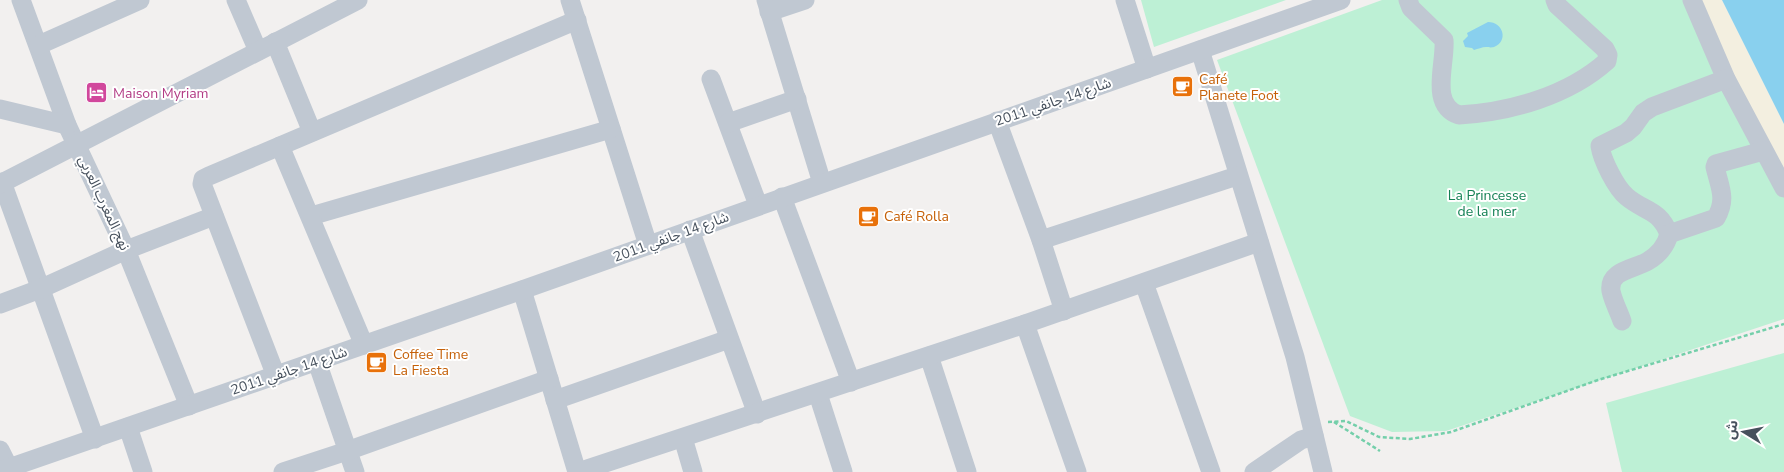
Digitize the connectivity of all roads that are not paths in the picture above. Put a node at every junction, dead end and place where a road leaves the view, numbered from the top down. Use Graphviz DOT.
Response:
graph roads {
  1 [pos="21,0"];
  2 [pos="236,0"];
  3 [pos="358,0"];
  4 [pos="570,0"];
  5 [pos="805,0"];
  6 [pos="1126,0"];
  7 [pos="1341,0"];
  8 [pos="1408,0"];
  9 [pos="1555,0"];
  10 [pos="1692,0"];
  11 [pos="135,1"];
  12 [pos="768,6"];
  13 [pos="322,8"];
  14 [pos="577,20"];
  15 [pos="275,42"];
  16 [pos="38,45"];
  17 [pos="1200,50"];
  18 [pos="258,51"];
  19 [pos="1147,69"];
  20 [pos="711,79"];
  21 [pos="1726,79"];
  22 [pos="797,99"];
  23 [pos="0,109"];
  24 [pos="997,121"];
  25 [pos="728,123"];
  26 [pos="67,125"];
  27 [pos="611,129"];
  28 [pos="312,132"];
  29 [pos="77,143"];
  30 [pos="280,146"];
  31 [pos="1763,151"];
  32 [pos="1238,176"];
  33 [pos="1,183"];
  34 [pos="822,183"];
  35 [pos="1784,188"];
  36 [pos="782,197"];
  37 [pos="758,206"];
  38 [pos="214,216"];
  39 [pos="311,216"];
  40 [pos="690,230"];
  41 [pos="1669,234"];
  42 [pos="1041,240"];
  43 [pos="1259,242"];
  44 [pos="648,244"];
  45 [pos="126,250"];
  46 [pos="1144,283"];
  47 [pos="40,289"];
  48 [pos="522,290"];
  49 [pos="0,304"];
  50 [pos="1064,310"];
  51 [pos="1622,321"];
  52 [pos="1025,324"];
  53 [pos="729,339"];
  54 [pos="364,345"];
  55 [pos="929,356"];
  56 [pos="317,362"];
  57 [pos="276,376"];
  58 [pos="549,379"];
  59 [pos="850,382"];
  60 [pos="818,394"];
  61 [pos="555,400"];
  62 [pos="189,406"];
  63 [pos="757,414"];
  64 [pos="128,427"];
  65 [pos="1314,435"];
  66 [pos="683,438"];
  67 [pos="94,439"];
  68 [pos="0,450"];
  69 [pos="347,452"];
  70 [pos="4,470"];
  71 [pos="1322,470"];
  72 [pos="144,472"];
  73 [pos="283,472"];
  74 [pos="355,472"];
  75 [pos="578,472"];
  76 [pos="693,472"];
  77 [pos="843,472"];
  78 [pos="968,472"];
  79 [pos="1077,472"];
  80 [pos="1211,472"];
  81 [pos="1254,472"];
  1 -- 16 [label="street, نهج المغرب العربي"];
  2 -- 18 [label="street"];
  3 -- 13 [label="street"];
  4 -- 14 [label="street"];
  5 -- 12 [label="street"];
  6 -- 19 [label="street"];
  7 -- 17 [label="street, شارع 14 جانفي 2011"];
  8 -- 9 [label="street"];
  10 -- 21 [label="street"];
  11 -- 16 [label="street"];
  12 -- 22 [label="street"];
  13 -- 15 [label="street"];
  14 -- 27 [label="street"];
  14 -- 28 [label="street"];
  15 -- 18 [label="street"];
  15 -- 28 [label="street"];
  16 -- 26 [label="street, نهج المغرب العربي"];
  17 -- 19 [label="street, شارع 14 جانفي 2011"];
  17 -- 32 [label="street"];
  18 -- 29 [label="street"];
  19 -- 24 [label="street, شارع 14 جانفي 2011"];
  20 -- 25 [label="street"];
  21 -- 31 [label="street"];
  21 -- 41 [label="street"];
  22 -- 25 [label="street"];
  22 -- 34 [label="street"];
  23 -- 26 [label="street"];
  24 -- 34 [label="street, شارع 14 جانفي 2011"];
  24 -- 42 [label="street"];
  25 -- 37 [label="street"];
  26 -- 29 [label="street, نهج المغرب العربي"];
  27 -- 39 [label="street"];
  27 -- 44 [label="street"];
  28 -- 30 [label="street"];
  29 -- 33 [label="street"];
  29 -- 45 [label="street, نهج المغرب العربي"];
  30 -- 38 [label="street"];
  30 -- 39 [label="street"];
  31 -- 35 [label="street"];
  31 -- 41 [label="street"];
  32 -- 42 [label="street"];
  32 -- 43 [label="street"];
  33 -- 47 [label="street"];
  34 -- 36 [label="street, شارع 14 جانفي 2011"];
  36 -- 37 [label="street, شارع 14 جانفي 2011"];
  36 -- 59 [label="street"];
  37 -- 40 [label="street, شارع 14 جانفي 2011"];
  38 -- 45 [label="street"];
  38 -- 57 [label="street"];
  39 -- 54 [label="street"];
  40 -- 44 [label="street, شارع 14 جانفي 2011"];
  40 -- 53 [label="street"];
  41 -- 51 [label="street"];
  42 -- 50 [label="street"];
  43 -- 46 [label="street"];
  43 -- 65 [label="street"];
  44 -- 48 [label="street, شارع 14 جانفي 2011"];
  45 -- 47 [label="street"];
  45 -- 62 [label="street, نهج المغرب العربي"];
  46 -- 50 [label="street"];
  46 -- 80 [label="street"];
  47 -- 49 [label="street"];
  47 -- 67 [label="street"];
  48 -- 54 [label="street, شارع 14 جانفي 2011"];
  48 -- 58 [label="street"];
  50 -- 52 [label="street"];
  52 -- 55 [label="street"];
  52 -- 79 [label="street"];
  53 -- 61 [label="street"];
  53 -- 63 [label="street"];
  54 -- 56 [label="street, شارع 14 جانفي 2011"];
  55 -- 59 [label="street"];
  55 -- 78 [label="street"];
  56 -- 57 [label="street, شارع 14 جانفي 2011"];
  56 -- 69 [label="street"];
  57 -- 62 [label="street, شارع 14 جانفي 2011"];
  58 -- 61 [label="street"];
  58 -- 69 [label="street"];
  59 -- 60 [label="street"];
  60 -- 63 [label="street"];
  60 -- 77 [label="street"];
  61 -- 75 [label="street"];
  62 -- 64 [label="street, شارع 14 جانفي 2011"];
  63 -- 66 [label="street"];
  64 -- 67 [label="street, شارع 14 جانفي 2011"];
  64 -- 72 [label="street"];
  65 -- 71 [label="street"];
  65 -- 81 [label="street"];
  66 -- 75 [label="street"];
  66 -- 76 [label="street"];
  67 -- 70 [label="street, شارع 14 جانفي 2011"];
  68 -- 70 [label="street"];
  69 -- 73 [label="street"];
  69 -- 74 [label="street"];
}
